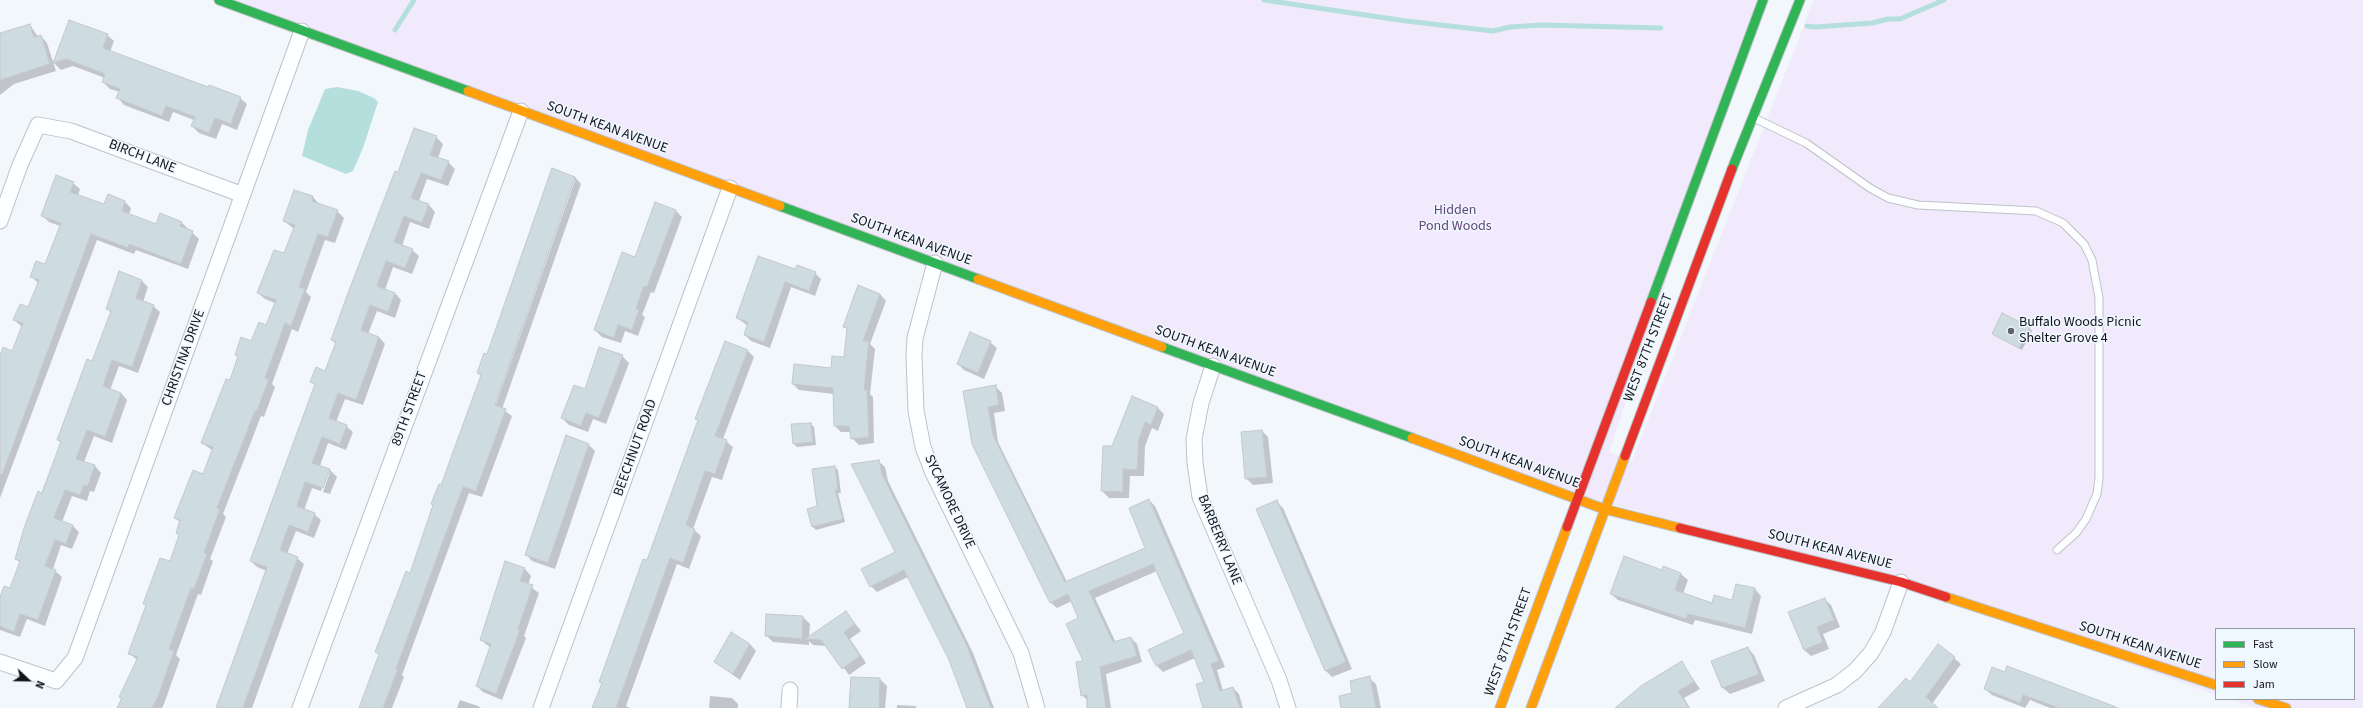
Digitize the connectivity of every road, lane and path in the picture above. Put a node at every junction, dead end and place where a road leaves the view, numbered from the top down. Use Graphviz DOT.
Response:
graph roads {
  1 [pos="219,0"];
  2 [pos="1763,0"];
  3 [pos="1800,0"];
  4 [pos="302,30"];
  5 [pos="520,111"];
  6 [pos="1751,117"];
  7 [pos="730,188"];
  8 [pos="243,195"];
  9 [pos="0,221"];
  10 [pos="935,263"];
  11 [pos="1213,366"];
  12 [pos="1576,499"];
  13 [pos="1604,509"];
  14 [pos="2057,550"];
  15 [pos="1901,582"];
  16 [pos="0,662"];
  17 [pos="2215,685"];
  18 [pos="790,690"];
  19 [pos="2261,700"];
  20 [pos="300,708"];
  21 [pos="541,708"];
  22 [pos="788,708"];
  23 [pos="1037,708"];
  24 [pos="1288,708"];
  25 [pos="1500,708"];
  26 [pos="1531,708"];
  27 [pos="1786,708"];
  28 [pos="2286,708"];
  1 -- 4 [label="street, SOUTH KEAN AVENUE"];
  2 -- 12 [label="street, WEST 87TH STREET"];
  3 -- 6 [label="street, WEST 87TH STREET"];
  4 -- 5 [label="street, SOUTH KEAN AVENUE"];
  4 -- 8 [label="street, CHRISTINA DRIVE"];
  5 -- 7 [label="street, SOUTH KEAN AVENUE"];
  5 -- 20 [label="street, 89TH STREET"];
  6 -- 13 [label="street, WEST 87TH STREET"];
  6 -- 14 [label="lane"];
  7 -- 10 [label="street, SOUTH KEAN AVENUE"];
  7 -- 21 [label="street, BEECHNUT ROAD"];
  8 -- 9 [label="street, BIRCH LANE"];
  8 -- 16 [label="street, CHRISTINA DRIVE"];
  10 -- 11 [label="street, SOUTH KEAN AVENUE"];
  10 -- 23 [label="street, SYCAMORE DRIVE"];
  11 -- 12 [label="street, SOUTH KEAN AVENUE"];
  11 -- 24 [label="street, BARBERRY LANE"];
  12 -- 13 [label="street, SOUTH KEAN AVENUE"];
  12 -- 25 [label="street, WEST 87TH STREET"];
  13 -- 15 [label="street, SOUTH KEAN AVENUE"];
  13 -- 26 [label="street, WEST 87TH STREET"];
  15 -- 17 [label="street, SOUTH KEAN AVENUE"];
  15 -- 27 [label="street"];
  18 -- 22 [label="street"];
  19 -- 28 [label="street"];
}
